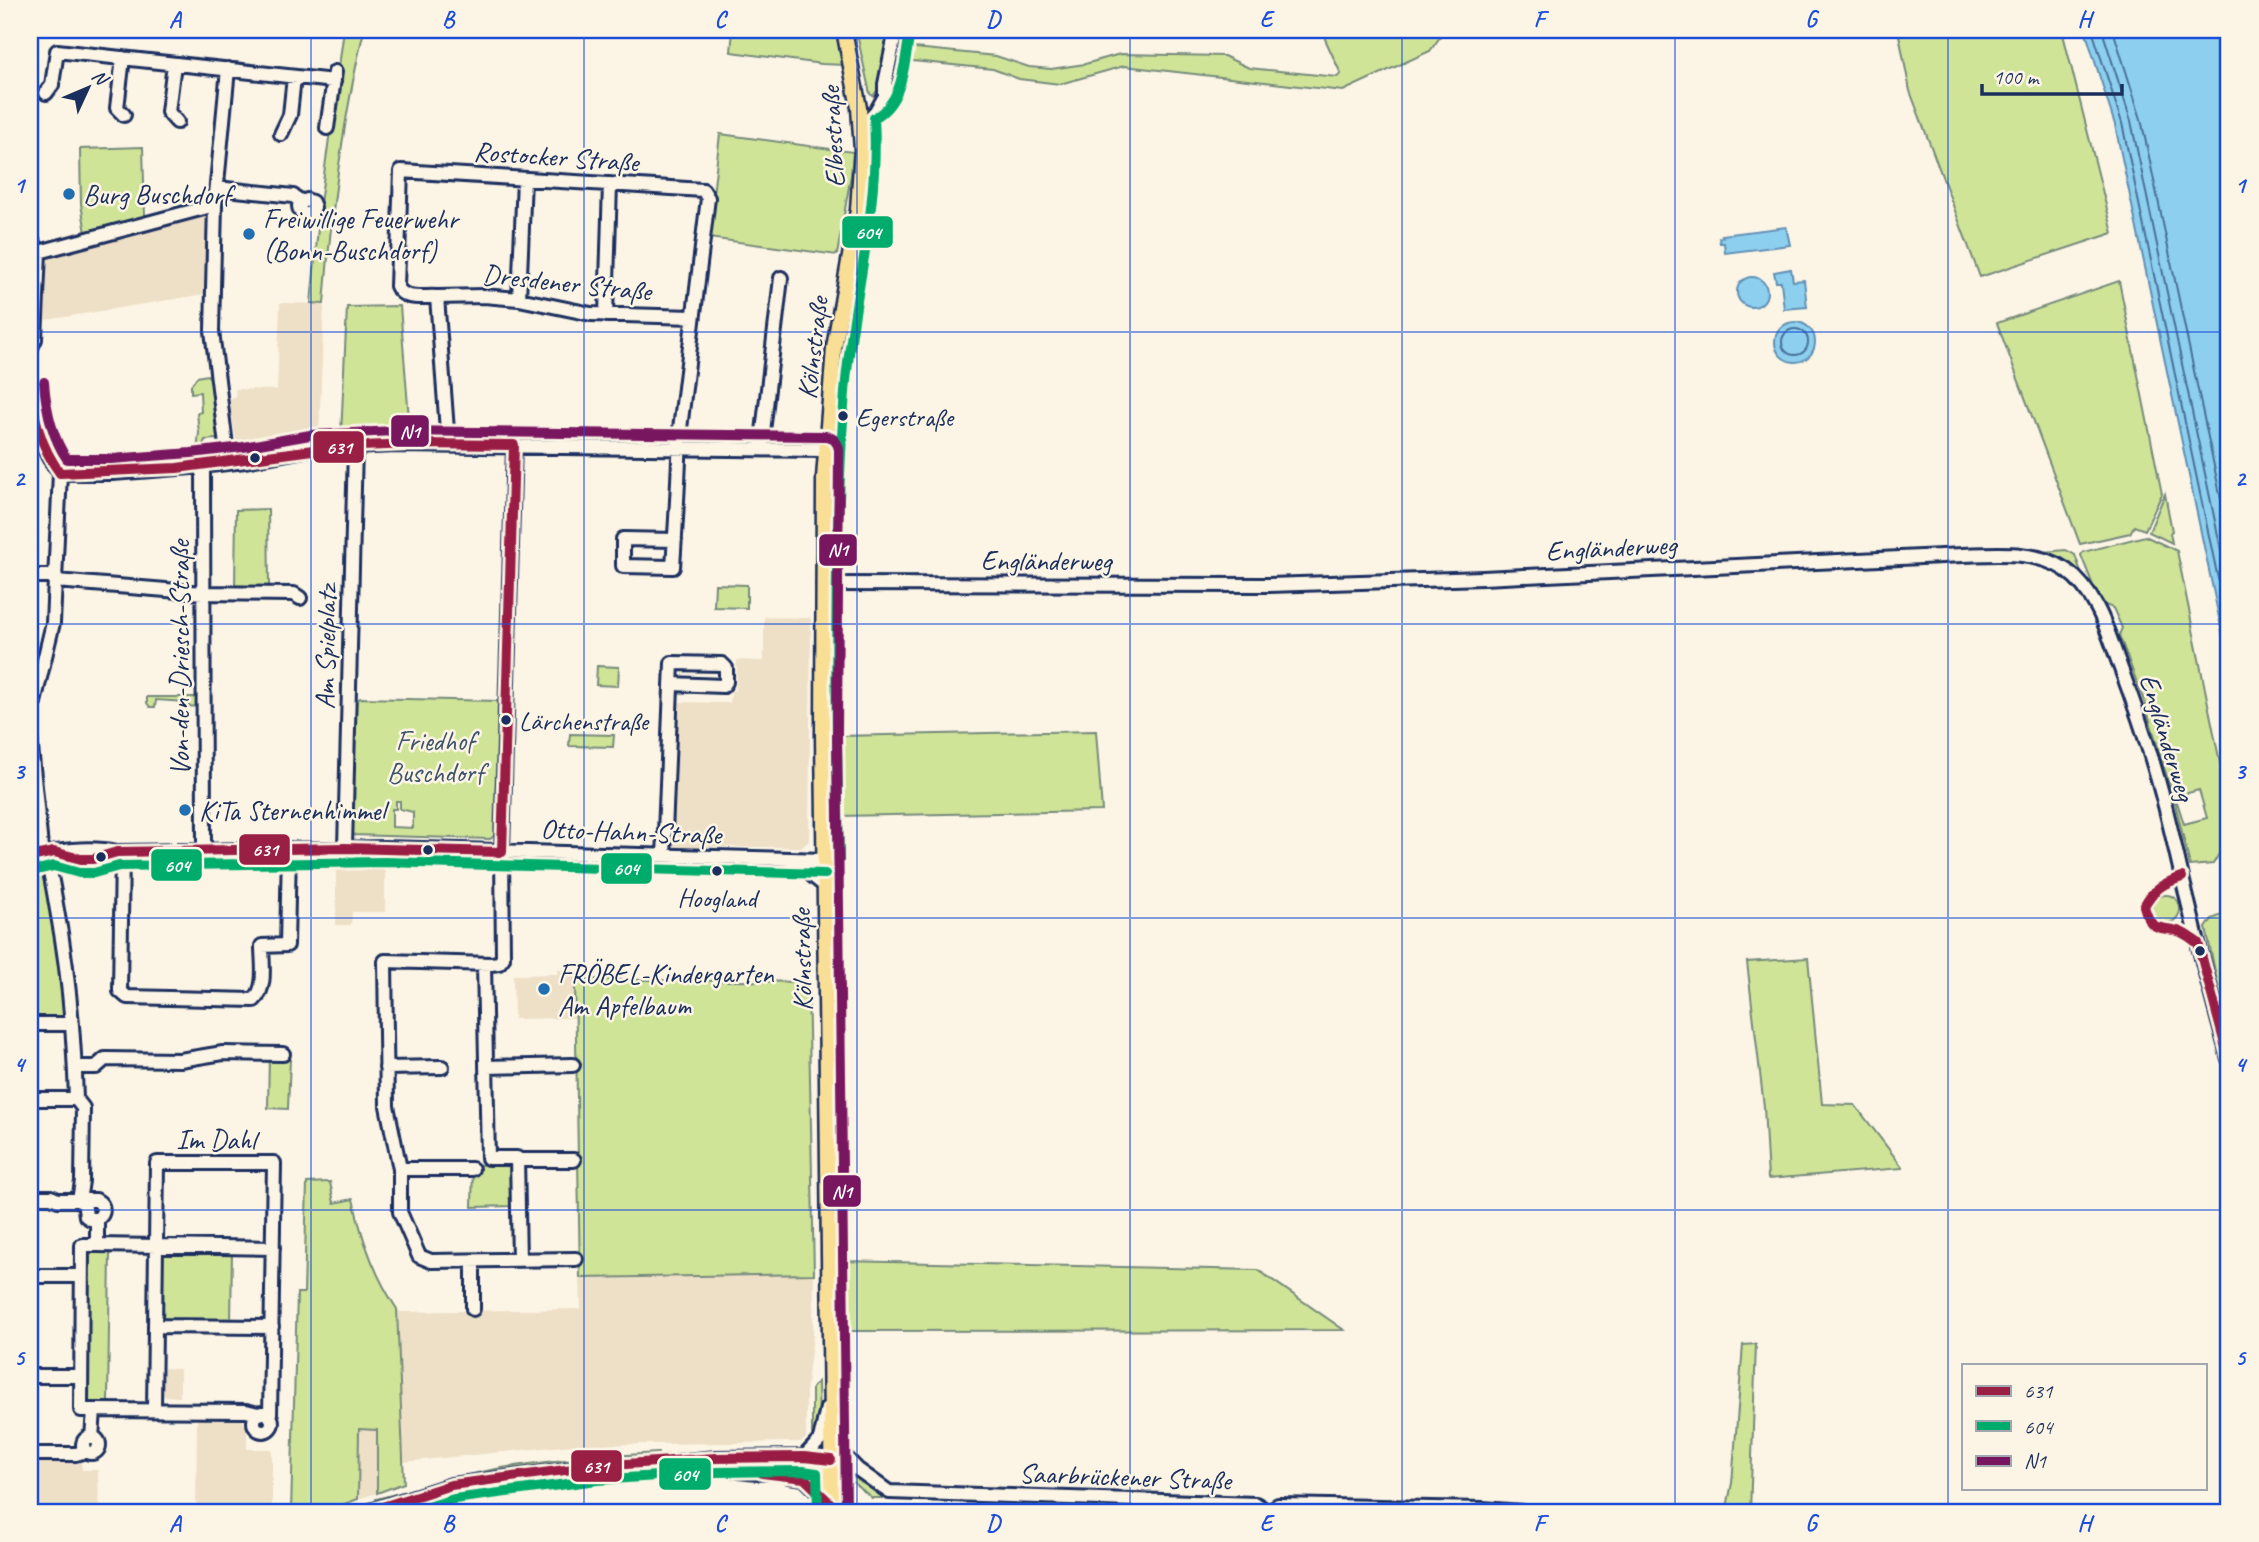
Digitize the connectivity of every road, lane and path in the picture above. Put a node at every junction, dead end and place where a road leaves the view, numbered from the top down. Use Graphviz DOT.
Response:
graph roads {
  1 [pos="844,30"];
  2 [pos="896,30"];
  3 [pos="123,58"];
  4 [pos="174,64"];
  5 [pos="228,69"];
  6 [pos="294,76"];
  7 [pos="885,84"];
  8 [pos="46,93"];
  9 [pos="859,108"];
  10 [pos="124,115"];
  11 [pos="177,122"];
  12 [pos="327,128"];
  13 [pos="861,128"];
  14 [pos="281,134"];
  15 [pos="401,171"];
  16 [pos="524,179"];
  17 [pos="610,184"];
  18 [pos="217,188"];
  19 [pos="302,202"];
  20 [pos="215,205"];
  21 [pos="30,237"];
  22 [pos="852,241"];
  23 [pos="39,252"];
  24 [pos="781,278"];
  25 [pos="437,297"];
  26 [pos="519,299"];
  27 [pos="606,315"];
  28 [pos="693,317"];
  29 [pos="30,350"];
  30 [pos="30,383"];
  31 [pos="448,444"];
  32 [pos="514,445"];
  33 [pos="355,447"];
  34 [pos="680,448"];
  35 [pos="761,449"];
  36 [pos="825,450"];
  37 [pos="228,462"];
  38 [pos="203,466"];
  39 [pos="60,473"];
  40 [pos="675,540"];
  41 [pos="30,576"];
  42 [pos="56,579"];
  43 [pos="823,584"];
  44 [pos="203,593"];
  45 [pos="300,598"];
  46 [pos="671,684"];
  47 [pos="345,848"];
  48 [pos="289,849"];
  49 [pos="204,850"];
  50 [pos="119,852"];
  51 [pos="502,852"];
  52 [pos="49,853"];
  53 [pos="30,857"];
  54 [pos="664,857"];
  55 [pos="766,859"];
  56 [pos="825,860"];
  57 [pos="824,885"];
  58 [pos="484,964"];
  59 [pos="30,1024"];
  60 [pos="72,1024"];
  61 [pos="283,1054"];
  62 [pos="2229,1059"];
  63 [pos="573,1065"];
  64 [pos="486,1067"];
  65 [pos="75,1068"];
  66 [pos="442,1068"];
  67 [pos="386,1069"];
  68 [pos="30,1099"];
  69 [pos="76,1099"];
  70 [pos="517,1160"];
  71 [pos="574,1160"];
  72 [pos="472,1168"];
  73 [pos="400,1169"];
  74 [pos="30,1197"];
  75 [pos="81,1201"];
  76 [pos="97,1245"];
  77 [pos="156,1246"];
  78 [pos="273,1248"];
  79 [pos="576,1259"];
  80 [pos="519,1260"];
  81 [pos="473,1261"];
  82 [pos="30,1276"];
  83 [pos="82,1276"];
  84 [pos="473,1308"];
  85 [pos="155,1326"];
  86 [pos="272,1327"];
  87 [pos="30,1376"];
  88 [pos="81,1376"];
  89 [pos="831,1391"];
  90 [pos="94,1410"];
  91 [pos="154,1410"];
  92 [pos="831,1442"];
  93 [pos="30,1454"];
  94 [pos="803,1457"];
  95 [pos="664,1463"];
  96 [pos="831,1464"];
  97 [pos="857,1469"];
  98 [pos="535,1473"];
  99 [pos="757,1473"];
  100 [pos="832,1509"];
  101 [pos="367,1512"];
  102 [pos="397,1512"];
  103 [pos="1268,1512"];
  104 [pos="1522,1512"];
  1 -- 9 [label="main road, Elbestraße"];
  2 -- 7 [label="street"];
  3 -- 4 [label="street"];
  3 -- 8 [label="street"];
  3 -- 10 [label="street"];
  4 -- 5 [label="street"];
  4 -- 11 [label="street"];
  5 -- 6 [label="street"];
  5 -- 18 [label="street"];
  6 -- 12 [label="street"];
  6 -- 14 [label="street"];
  7 -- 9 [label="street"];
  7 -- 13 [label="street"];
  9 -- 13 [label="main road, Elbestraße"];
  13 -- 22 [label="main road, Elbestraße"];
  15 -- 16 [label="street, Rostocker Straße"];
  15 -- 25 [label="street, Dresdener Straße"];
  16 -- 17 [label="street, Rostocker Straße"];
  16 -- 26 [label="street"];
  17 -- 27 [label="street"];
  17 -- 28 [label="street, Rostocker Straße"];
  18 -- 19 [label="street"];
  18 -- 20 [label="street"];
  20 -- 23 [label="street"];
  20 -- 37 [label="street"];
  21 -- 23 [label="street"];
  22 -- 36 [label="main road, Kölnstraße"];
  23 -- 29 [label="street"];
  24 -- 35 [label="street"];
  25 -- 26 [label="street, Dresdener Straße"];
  25 -- 31 [label="street"];
  26 -- 27 [label="street, Dresdener Straße"];
  27 -- 28 [label="street, Dresdener Straße"];
  28 -- 34 [label="street"];
  30 -- 39 [label="street"];
  31 -- 32 [label="street"];
  31 -- 33 [label="street"];
  32 -- 34 [label="street"];
  32 -- 51 [label="street"];
  33 -- 37 [label="street"];
  33 -- 47 [label="street, Am Spielplatz"];
  34 -- 35 [label="street"];
  34 -- 40 [label="street"];
  35 -- 36 [label="street"];
  36 -- 43 [label="main road, Kölnstraße"];
  37 -- 38 [label="street"];
  38 -- 39 [label="street"];
  38 -- 44 [label="street, Von-den-Driesch-Straße"];
  39 -- 42 [label="street"];
  40 -- 40 [label="street"];
  41 -- 42 [label="street"];
  42 -- 44 [label="street"];
  42 -- 52 [label="street"];
  43 -- 56 [label="main road, Kölnstraße"];
  43 -- 62 [label="street, Engländerweg"];
  44 -- 45 [label="street"];
  44 -- 49 [label="street, Von-den-Driesch-Straße"];
  46 -- 54 [label="street"];
  47 -- 48 [label="street, Otto-Hahn-Straße"];
  47 -- 51 [label="street, Otto-Hahn-Straße"];
  48 -- 49 [label="street, Otto-Hahn-Straße"];
  48 -- 50 [label="street"];
  49 -- 50 [label="street, Otto-Hahn-Straße"];
  50 -- 52 [label="street, Otto-Hahn-Straße"];
  51 -- 54 [label="street, Otto-Hahn-Straße"];
  51 -- 58 [label="street"];
  52 -- 53 [label="street, Otto-Hahn-Straße"];
  52 -- 60 [label="street"];
  54 -- 55 [label="street, Otto-Hahn-Straße"];
  55 -- 56 [label="street, Otto-Hahn-Straße"];
  55 -- 57 [label="street, Otto-Hahn-Straße"];
  56 -- 57 [label="main road, Kölnstraße"];
  57 -- 89 [label="main road, Kölnstraße"];
  58 -- 64 [label="street"];
  58 -- 67 [label="street"];
  59 -- 60 [label="street"];
  60 -- 65 [label="street"];
  61 -- 65 [label="street"];
  63 -- 64 [label="street"];
  64 -- 70 [label="street"];
  65 -- 69 [label="street"];
  66 -- 67 [label="street"];
  67 -- 73 [label="street"];
  68 -- 69 [label="street"];
  69 -- 75 [label="street"];
  70 -- 71 [label="street"];
  70 -- 80 [label="street"];
  72 -- 73 [label="street"];
  73 -- 81 [label="street"];
  74 -- 75 [label="street"];
  75 -- 76 [label="street"];
  76 -- 77 [label="street"];
  76 -- 83 [label="street"];
  77 -- 78 [label="street"];
  77 -- 78 [label="street, Im Dahl"];
  77 -- 85 [label="street, Im Dahl"];
  78 -- 86 [label="street, Im Dahl"];
  79 -- 80 [label="street"];
  80 -- 81 [label="street"];
  81 -- 84 [label="street"];
  82 -- 83 [label="street"];
  83 -- 88 [label="street"];
  85 -- 86 [label="street"];
  85 -- 91 [label="street, Im Dahl"];
  86 -- 91 [label="street, Im Dahl"];
  87 -- 88 [label="street"];
  88 -- 90 [label="street"];
  89 -- 92 [label="main road, Kölnstraße"];
  89 -- 94 [label="street"];
  90 -- 91 [label="street"];
  90 -- 93 [label="street"];
  92 -- 96 [label="main road, Kölnstraße"];
  92 -- 97 [label="street, Saarbrückener Straße"];
  94 -- 95 [label="street"];
  94 -- 96 [label="street"];
  95 -- 98 [label="street"];
  95 -- 99 [label="street"];
  96 -- 97 [label="street"];
  96 -- 99 [label="street"];
  96 -- 100 [label="main road, Kölnstraße"];
  97 -- 103 [label="street, Saarbrückener Straße"];
  98 -- 101 [label="street"];
  98 -- 102 [label="street"];
  99 -- 100 [label="street"];
  103 -- 104 [label="street, Saarbrückener Straße"];
}
